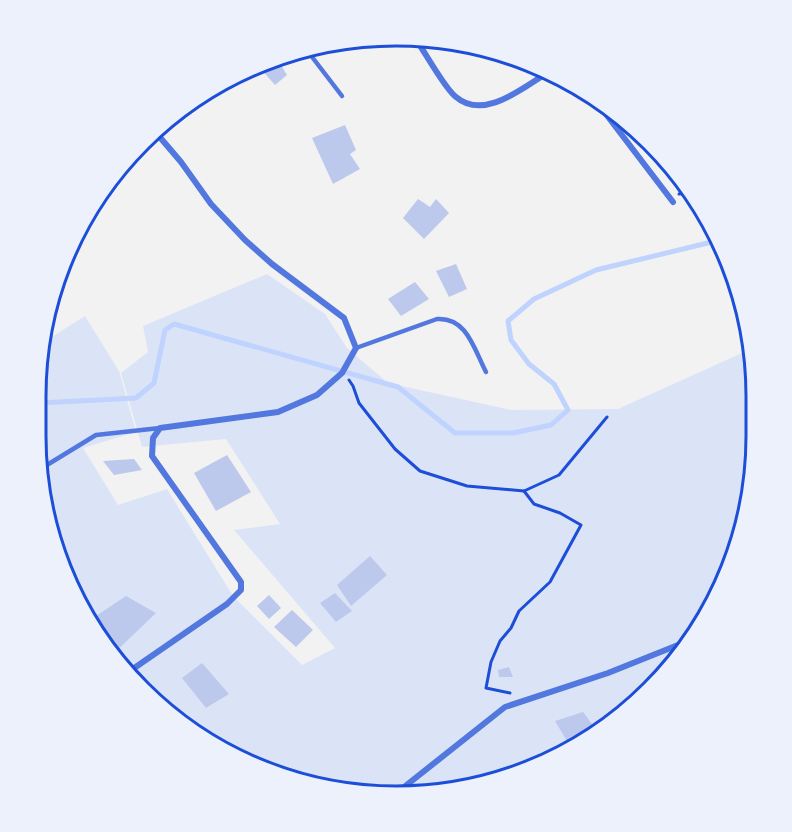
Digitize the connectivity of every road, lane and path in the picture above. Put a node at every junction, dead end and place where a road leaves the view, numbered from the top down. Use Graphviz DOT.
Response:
graph roads {
  1 [pos="421,47"];
  2 [pos="312,57"];
  3 [pos="540,78"];
  4 [pos="342,96"];
  5 [pos="611,121"];
  6 [pos="161,138"];
  7 [pos="673,202"];
  8 [pos="356,348"];
  9 [pos="486,372"];
  10 [pos="342,373"];
  11 [pos="607,417"];
  12 [pos="160,428"];
  13 [pos="47,465"];
  14 [pos="524,491"];
  15 [pos="675,646"];
  16 [pos="135,668"];
  17 [pos="519,691"];
  18 [pos="406,786"];
  1 -- 3 [label="street"];
  2 -- 4 [label="lane"];
  5 -- 7 [label="street"];
  6 -- 8 [label="street"];
  8 -- 9 [label="lane"];
  8 -- 10 [label="street"];
  10 -- 12 [label="street"];
  10 -- 14 [label="path"];
  11 -- 14 [label="path"];
  12 -- 13 [label="lane"];
  12 -- 16 [label="street"];
  14 -- 17 [label="path"];
  15 -- 18 [label="street"];
}
